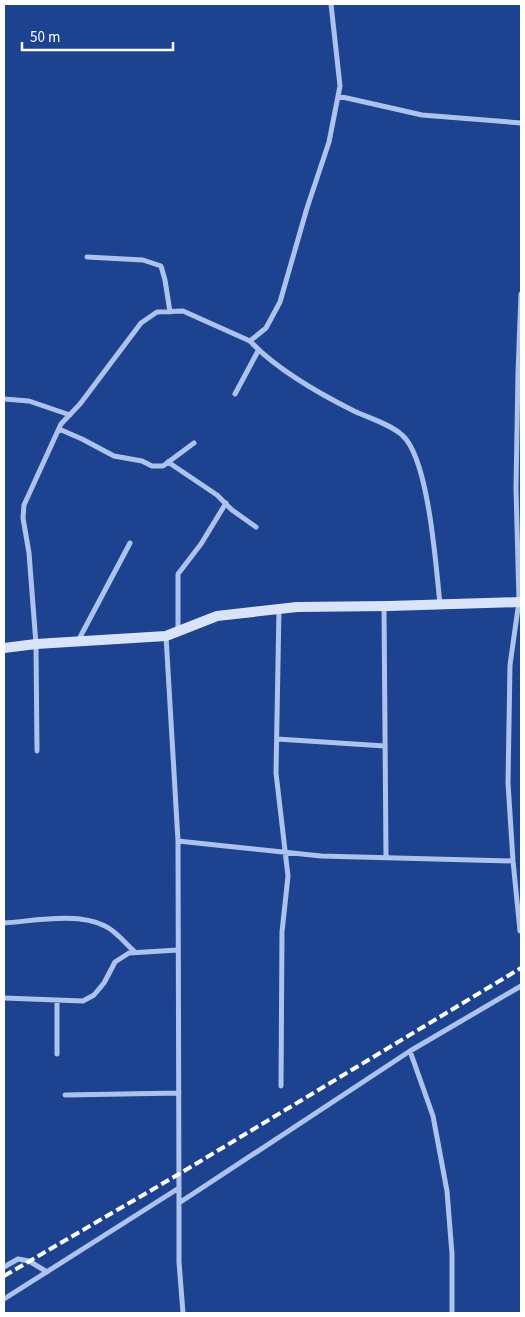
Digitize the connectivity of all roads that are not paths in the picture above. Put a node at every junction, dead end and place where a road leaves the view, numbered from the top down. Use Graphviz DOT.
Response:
graph roads {
  1 [pos="332,4"];
  2 [pos="338,96"];
  3 [pos="521,123"];
  4 [pos="87,257"];
  5 [pos="521,294"];
  6 [pos="170,312"];
  7 [pos="250,341"];
  8 [pos="258,351"];
  9 [pos="235,394"];
  10 [pos="4,399"];
  11 [pos="70,415"];
  12 [pos="59,429"];
  13 [pos="194,443"];
  14 [pos="168,462"];
  15 [pos="226,504"];
  16 [pos="256,527"];
  17 [pos="130,543"];
  18 [pos="520,601"];
  19 [pos="440,604"];
  20 [pos="384,606"];
  21 [pos="279,609"];
  22 [pos="178,631"];
  23 [pos="166,636"];
  24 [pos="78,641"];
  25 [pos="36,644"];
  26 [pos="4,648"];
  27 [pos="277,738"];
  28 [pos="385,746"];
  29 [pos="37,750"];
  30 [pos="178,841"];
  31 [pos="285,851"];
  32 [pos="386,857"];
  33 [pos="513,861"];
  34 [pos="4,923"];
  35 [pos="520,931"];
  36 [pos="178,950"];
  37 [pos="135,952"];
  38 [pos="521,986"];
  39 [pos="4,998"];
  40 [pos="57,1001"];
  41 [pos="410,1052"];
  42 [pos="57,1054"];
  43 [pos="281,1086"];
  44 [pos="179,1093"];
  45 [pos="65,1095"];
  46 [pos="179,1188"];
  47 [pos="179,1202"];
  48 [pos="4,1267"];
  49 [pos="48,1272"];
  50 [pos="4,1299"];
  51 [pos="183,1313"];
  52 [pos="452,1313"];
  1 -- 2 [label="street"];
  2 -- 3 [label="street"];
  2 -- 7 [label="street"];
  4 -- 6 [label="street"];
  5 -- 18 [label="street"];
  6 -- 7 [label="street"];
  6 -- 11 [label="street"];
  7 -- 8 [label="street"];
  8 -- 9 [label="street"];
  8 -- 19 [label="street"];
  10 -- 11 [label="street"];
  11 -- 12 [label="street"];
  12 -- 14 [label="street"];
  12 -- 25 [label="street"];
  13 -- 14 [label="street"];
  14 -- 15 [label="street"];
  15 -- 16 [label="street"];
  15 -- 22 [label="street"];
  17 -- 24 [label="street"];
  18 -- 19 [label="street"];
  18 -- 33 [label="street"];
  19 -- 20 [label="street"];
  20 -- 21 [label="street"];
  20 -- 28 [label="street"];
  21 -- 22 [label="street"];
  21 -- 27 [label="street"];
  22 -- 23 [label="street"];
  23 -- 24 [label="street"];
  23 -- 30 [label="street"];
  24 -- 25 [label="street"];
  25 -- 26 [label="street"];
  25 -- 29 [label="street"];
  27 -- 28 [label="street"];
  27 -- 31 [label="street"];
  28 -- 32 [label="street"];
  30 -- 31 [label="street"];
  30 -- 36 [label="street"];
  31 -- 32 [label="street"];
  31 -- 43 [label="street"];
  32 -- 33 [label="street"];
  33 -- 35 [label="street"];
  34 -- 37 [label="street"];
  36 -- 37 [label="street"];
  36 -- 44 [label="street"];
  37 -- 40 [label="street"];
  38 -- 41 [label="street"];
  39 -- 40 [label="street"];
  40 -- 42 [label="street"];
  41 -- 47 [label="street"];
  41 -- 52 [label="street"];
  44 -- 45 [label="street"];
  44 -- 46 [label="street"];
  46 -- 47 [label="street"];
  46 -- 49 [label="street"];
  47 -- 51 [label="street"];
  48 -- 49 [label="street"];
  49 -- 50 [label="street"];
}
